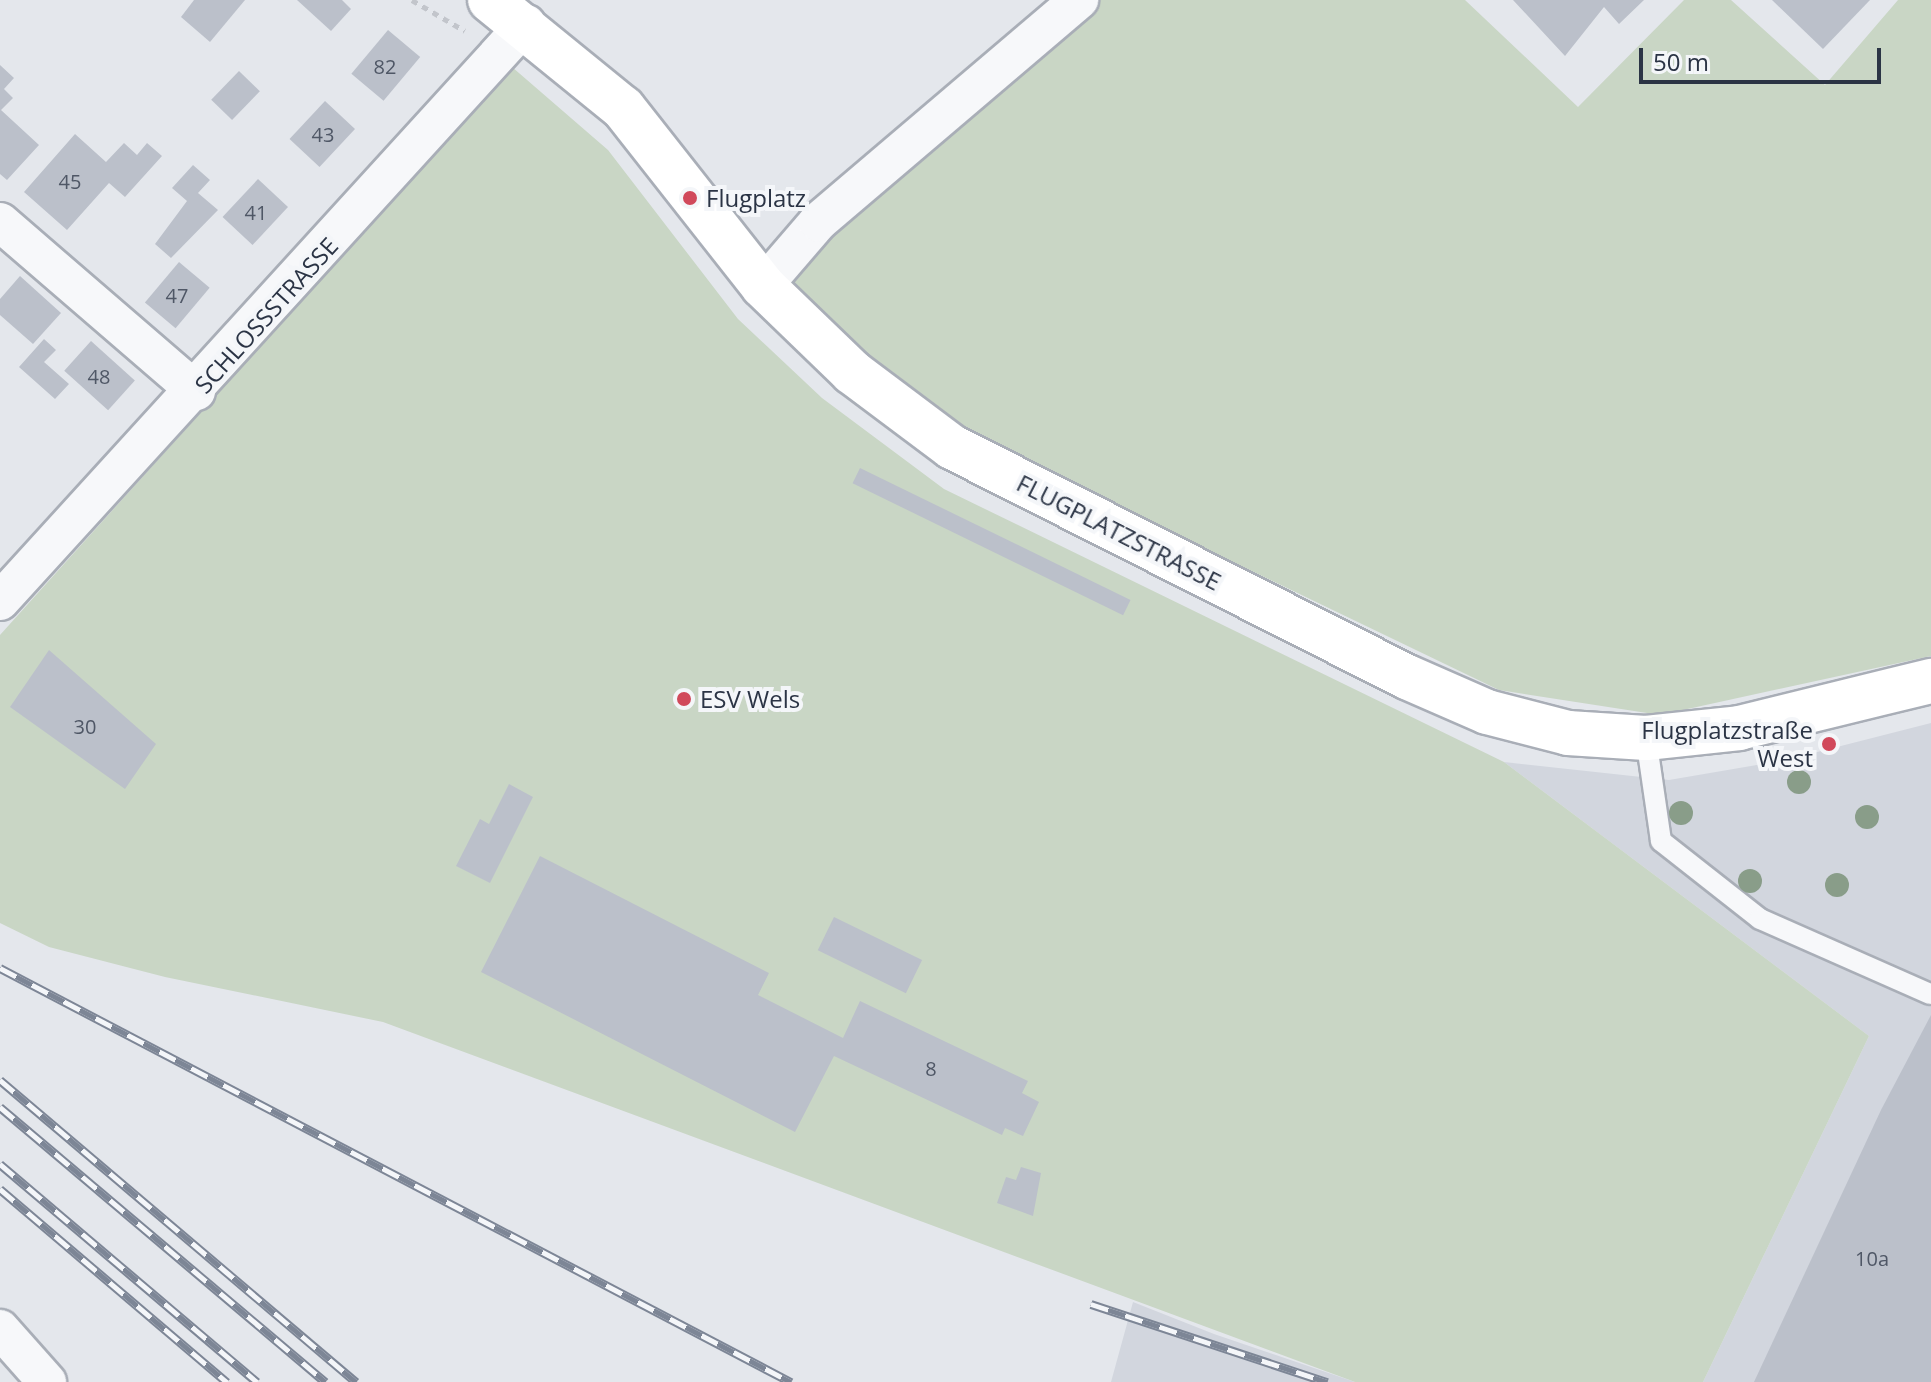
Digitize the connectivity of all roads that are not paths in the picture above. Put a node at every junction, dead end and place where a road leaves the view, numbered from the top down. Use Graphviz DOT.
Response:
graph roads {
  1 [pos="490,0"];
  2 [pos="1079,0"];
  3 [pos="526,24"];
  4 [pos="0,222"];
  5 [pos="763,286"];
  6 [pos="196,391"];
  7 [pos="0,601"];
  8 [pos="1931,681"];
  9 [pos="1646,738"];
  10 [pos="1930,994"];
  11 [pos="0,1329"];
  12 [pos="47,1382"];
  1 -- 3 [label="street, FLUGPLATZSTRASSE"];
  2 -- 5 [label="street"];
  3 -- 5 [label="street, FLUGPLATZSTRASSE"];
  3 -- 6 [label="street, SCHLOSSSTRASSE"];
  4 -- 6 [label="street"];
  5 -- 9 [label="street, FLUGPLATZSTRASSE"];
  6 -- 7 [label="street, SCHLOSSSTRASSE"];
  8 -- 9 [label="street, FLUGPLATZSTRASSE"];
  9 -- 10 [label="lane"];
  11 -- 12 [label="street"];
}
